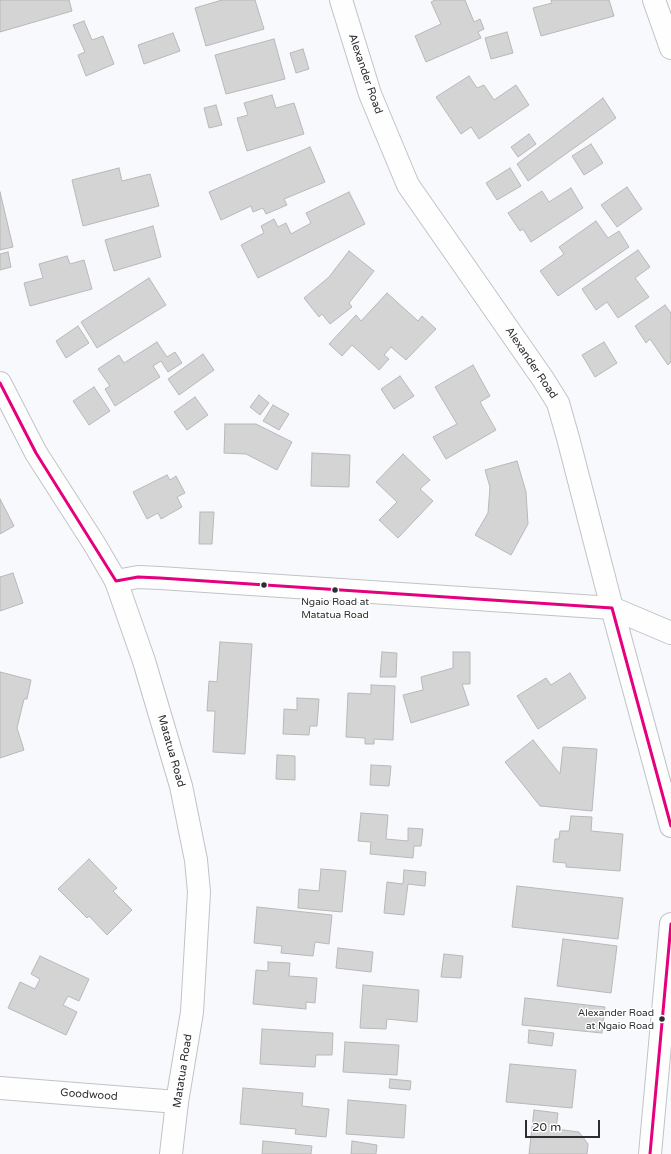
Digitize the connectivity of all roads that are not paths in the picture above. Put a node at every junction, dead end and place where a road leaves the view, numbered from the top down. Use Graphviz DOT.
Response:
graph roads {
  1 [pos="341,0"];
  2 [pos="654,0"];
  3 [pos="671,48"];
  4 [pos="0,383"];
  5 [pos="116,581"];
  6 [pos="612,608"];
  7 [pos="671,633"];
  8 [pos="671,826"];
  9 [pos="671,924"];
  10 [pos="0,1088"];
  11 [pos="177,1102"];
  12 [pos="171,1154"];
  13 [pos="650,1154"];
  1 -- 6 [label="street, Alexander Road"];
  2 -- 3 [label="street"];
  4 -- 5 [label="street, Matatua Road"];
  5 -- 6 [label="street"];
  5 -- 11 [label="street, Matatua Road"];
  6 -- 7 [label="street"];
  6 -- 8 [label="street, Alexander Road"];
  9 -- 13 [label="street"];
  10 -- 11 [label="street, Goodwood"];
  11 -- 12 [label="street, Matatua Road"];
}
